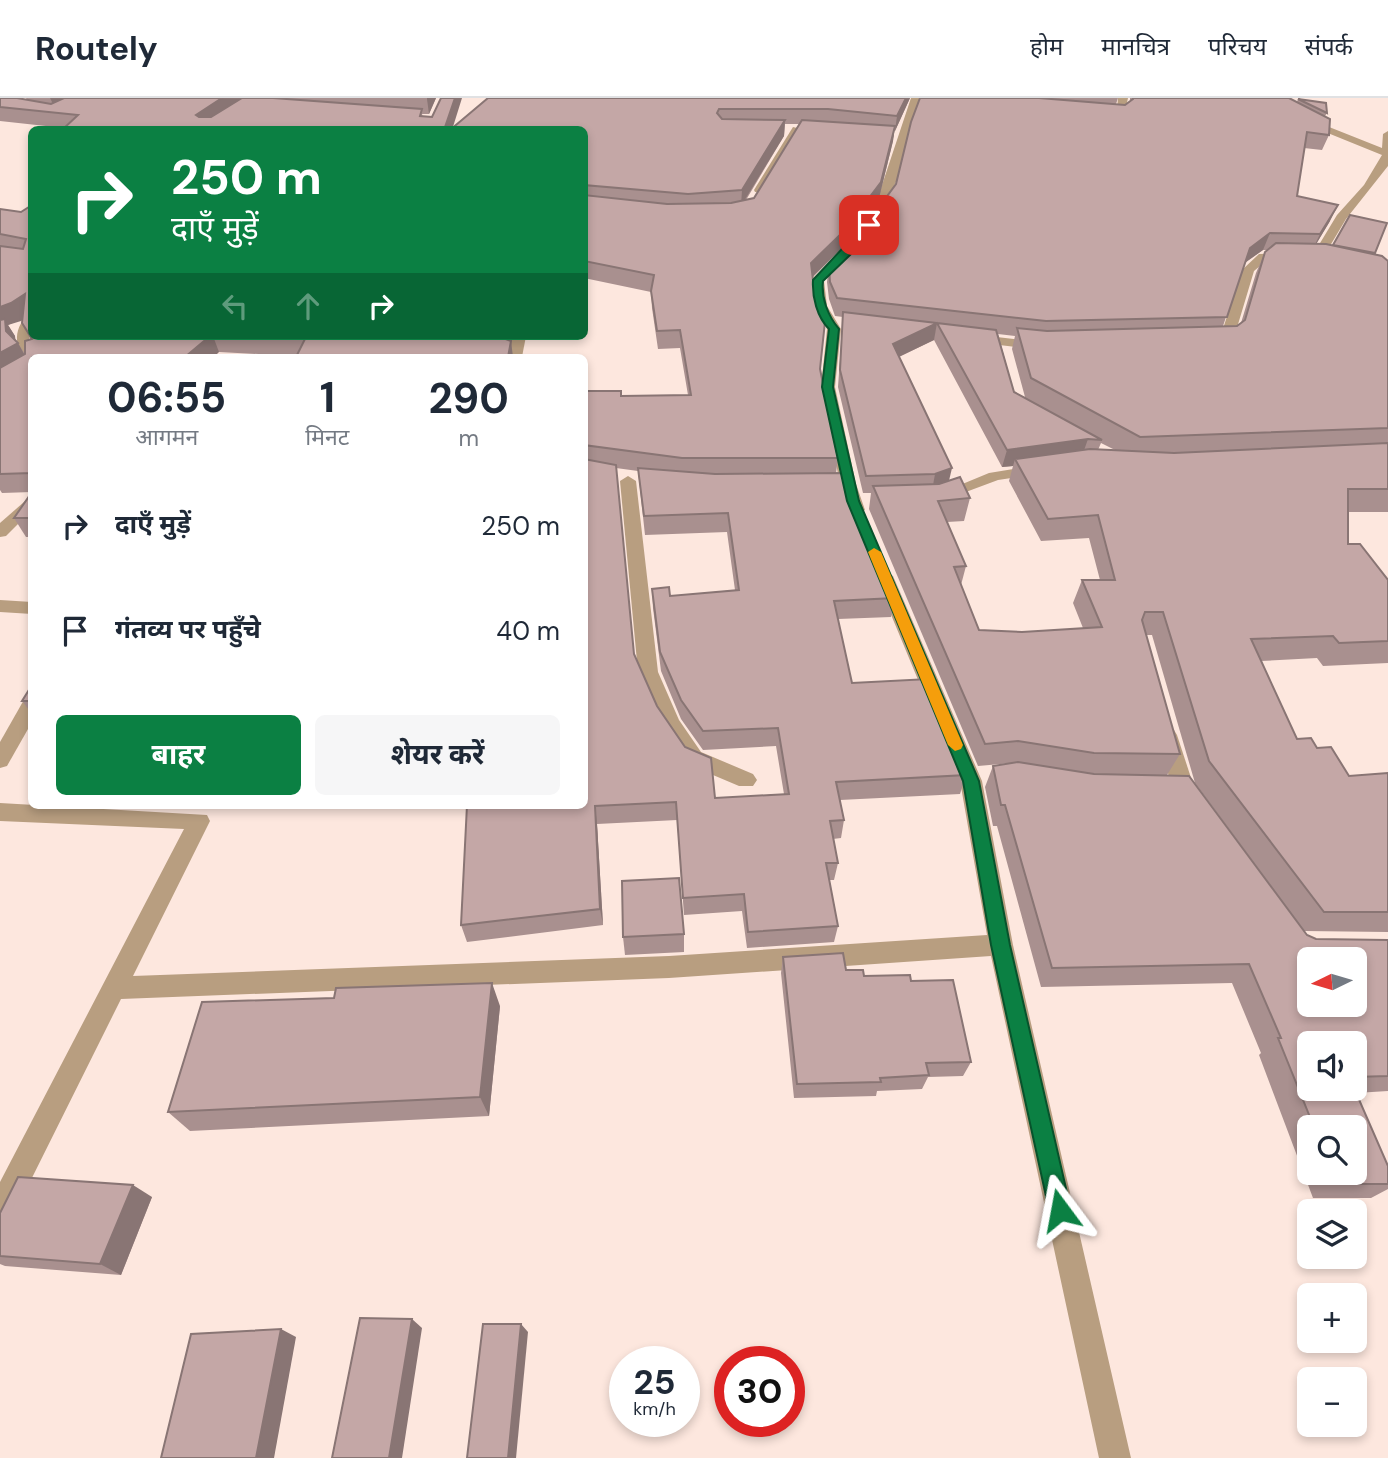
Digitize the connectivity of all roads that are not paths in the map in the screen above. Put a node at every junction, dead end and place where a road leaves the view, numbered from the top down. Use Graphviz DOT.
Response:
graph roads {
  1 [pos="920,98"];
  2 [pos="1123,98"];
  3 [pos="1266,98"];
  4 [pos="1094,112"];
  5 [pos="783,129"];
  6 [pos="1388,134"];
  7 [pos="1385,153"];
  8 [pos="754,199"];
  9 [pos="869,225"];
  10 [pos="855,243"];
  11 [pos="827,321"];
  12 [pos="23,324"];
  13 [pos="853,324"];
  14 [pos="960,337"];
  15 [pos="1199,342"];
  16 [pos="1054,346"];
  17 [pos="29,354"];
  18 [pos="1057,467"];
  19 [pos="628,480"];
  20 [pos="920,499"];
  21 [pos="28,504"];
  22 [pos="0,532"];
  23 [pos="867,536"];
  24 [pos="877,559"];
  25 [pos="0,606"];
  26 [pos="28,608"];
  27 [pos="28,709"];
  28 [pos="1160,710"];
  29 [pos="0,760"];
  30 [pos="746,780"];
  31 [pos="1158,786"];
  32 [pos="1183,787"];
  33 [pos="1199,809"];
  34 [pos="0,813"];
  35 [pos="1000,945"];
  36 [pos="115,988"];
  37 [pos="0,1212"];
  38 [pos="1115,1458"];
  1 -- 9 [label="street"];
  2 -- 4 [label="street"];
  3 -- 7 [label="street"];
  5 -- 8 [label="street"];
  6 -- 7 [label="street"];
  7 -- 15 [label="street"];
  10 -- 11 [label="street"];
  11 -- 13 [label="street"];
  11 -- 23 [label="street"];
  12 -- 17 [label="street"];
  14 -- 16 [label="street"];
  18 -- 20 [label="street"];
  19 -- 30 [label="street"];
  21 -- 22 [label="street"];
  24 -- 35 [label="street"];
  25 -- 26 [label="street"];
  27 -- 29 [label="street"];
  28 -- 32 [label="street"];
  31 -- 32 [label="street"];
  32 -- 33 [label="street"];
  34 -- 36 [label="street"];
  35 -- 36 [label="street"];
  35 -- 38 [label="street"];
  36 -- 37 [label="street"];
}
